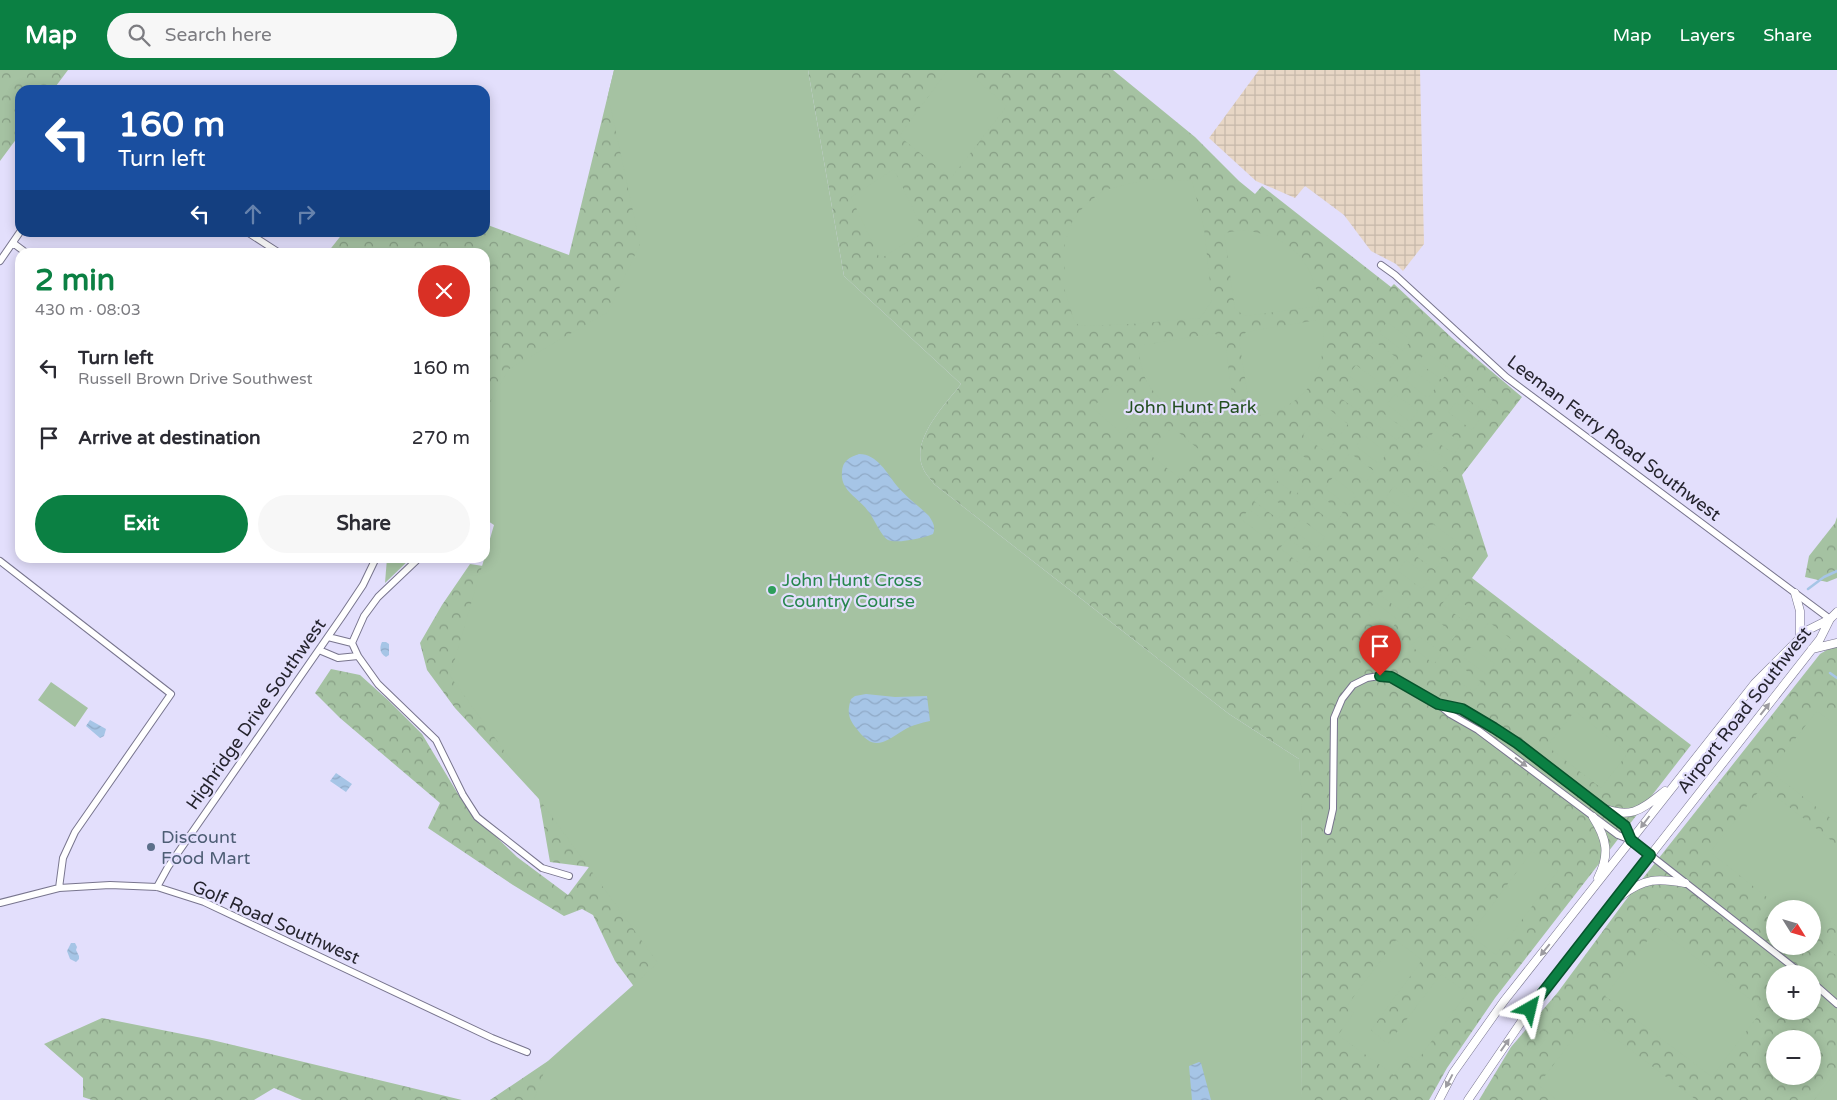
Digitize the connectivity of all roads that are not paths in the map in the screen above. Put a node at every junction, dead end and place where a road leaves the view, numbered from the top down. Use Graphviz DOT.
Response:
graph roads {
  1 [pos="17,237"];
  2 [pos="255,237"];
  3 [pos="13,243"];
  4 [pos="20,248"];
  5 [pos="272,248"];
  6 [pos="0,261"];
  7 [pos="1381,265"];
  8 [pos="0,561"];
  9 [pos="374,563"];
  10 [pos="414,563"];
  11 [pos="1794,592"];
  12 [pos="1837,612"];
  13 [pos="1830,619"];
  14 [pos="1837,624"];
  15 [pos="328,638"];
  16 [pos="1800,638"];
  17 [pos="352,643"];
  18 [pos="1837,643"];
  19 [pos="1812,649"];
  20 [pos="319,650"];
  21 [pos="358,656"];
  22 [pos="1438,704"];
  23 [pos="1674,783"];
  24 [pos="1600,807"];
  25 [pos="1593,816"];
  26 [pos="1328,831"];
  27 [pos="1631,840"];
  28 [pos="1650,855"];
  29 [pos="569,876"];
  30 [pos="1686,883"];
  31 [pos="157,887"];
  32 [pos="59,888"];
  33 [pos="1592,890"];
  34 [pos="0,903"];
  35 [pos="1612,903"];
  36 [pos="1791,965"];
  37 [pos="1821,990"];
  38 [pos="1837,1004"];
  39 [pos="527,1052"];
  40 [pos="1439,1100"];
  41 [pos="1468,1100"];
  1 -- 3 [label="street"];
  2 -- 5 [label="street"];
  3 -- 4 [label="street"];
  3 -- 6 [label="street"];
  7 -- 11 [label="street, Leeman Ferry Road Southwest"];
  8 -- 32 [label="street"];
  9 -- 15 [label="street, Highridge Drive Southwest"];
  10 -- 17 [label="street"];
  11 -- 13 [label="street, Leeman Ferry Road Southwest"];
  11 -- 16 [label="street"];
  12 -- 13 [label="street"];
  13 -- 14 [label="street, Leeman Ferry Road Southwest"];
  13 -- 16 [label="street, Airport Road Southwest"];
  13 -- 19 [label="street, Airport Road Southwest"];
  15 -- 17 [label="street"];
  15 -- 20 [label="street, Highridge Drive Southwest"];
  16 -- 23 [label="street, Airport Road Southwest"];
  17 -- 21 [label="street"];
  18 -- 19 [label="street"];
  28 -- 19 [label="street, Airport Road Southwest, one-way"];
  20 -- 21 [label="street"];
  20 -- 31 [label="street, Highridge Drive Southwest"];
  21 -- 29 [label="street"];
  22 -- 24 [label="street"];
  22 -- 25 [label="street, one-way"];
  22 -- 26 [label="street"];
  23 -- 24 [label="street"];
  23 -- 27 [label="street, Airport Road Southwest, one-way"];
  24 -- 27 [label="street"];
  25 -- 27 [label="street"];
  25 -- 33 [label="street"];
  27 -- 28 [label="street"];
  27 -- 33 [label="street, Airport Road Southwest"];
  28 -- 30 [label="street"];
  28 -- 35 [label="street, Airport Road Southwest"];
  30 -- 35 [label="street"];
  30 -- 36 [label="street"];
  31 -- 32 [label="street, Golf Road Southwest"];
  31 -- 39 [label="street, Golf Road Southwest"];
  32 -- 34 [label="street, Golf Road Southwest"];
  33 -- 40 [label="street, Airport Road Southwest, one-way"];
  41 -- 35 [label="street, Airport Road Southwest, one-way"];
  37 -- 38 [label="street"];
}
